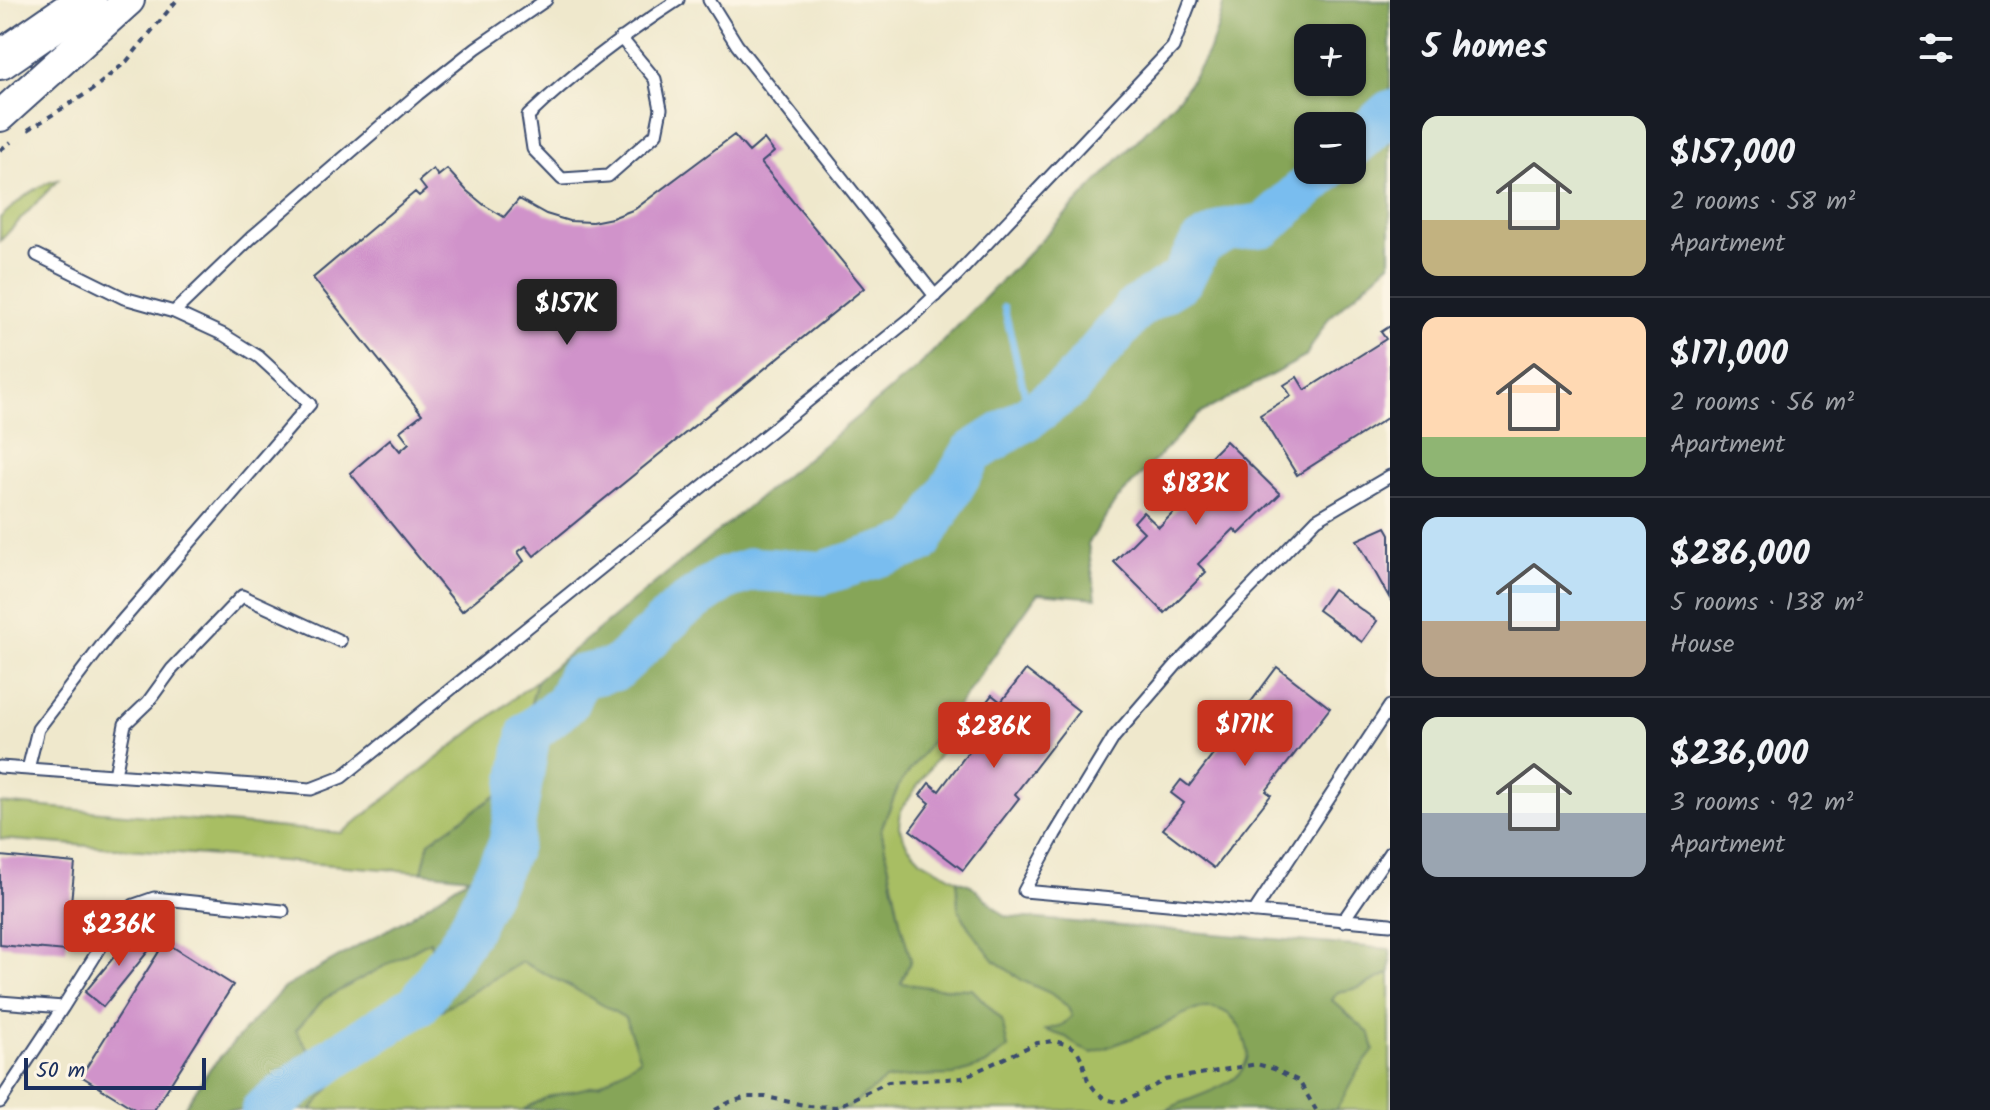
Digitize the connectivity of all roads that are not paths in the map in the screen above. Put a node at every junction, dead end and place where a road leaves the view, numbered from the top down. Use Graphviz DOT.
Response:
graph roads {
  1 [pos="87,0"];
  2 [pos="129,0"];
  3 [pos="546,0"];
  4 [pos="678,0"];
  5 [pos="709,0"];
  6 [pos="1191,0"];
  7 [pos="621,38"];
  8 [pos="0,60"];
  9 [pos="13,129"];
  10 [pos="37,255"];
  11 [pos="935,296"];
  12 [pos="174,312"];
  13 [pos="1390,476"];
  14 [pos="340,641"];
  15 [pos="1390,706"];
  16 [pos="0,767"];
  17 [pos="28,769"];
  18 [pos="115,775"];
  19 [pos="1390,852"];
  20 [pos="283,911"];
  21 [pos="1254,912"];
  22 [pos="1343,921"];
  23 [pos="1390,924"];
  24 [pos="0,1002"];
  25 [pos="63,1007"];
  26 [pos="0,1102"];
  1 -- 8 [label="highway"];
  2 -- 9 [label="main road"];
  3 -- 12 [label="lane"];
  4 -- 7 [label="lane"];
  5 -- 11 [label="lane"];
  6 -- 11 [label="lane"];
  7 -- 7 [label="lane"];
  10 -- 12 [label="lane"];
  11 -- 18 [label="lane"];
  12 -- 17 [label="lane"];
  13 -- 21 [label="lane"];
  14 -- 18 [label="lane"];
  15 -- 21 [label="lane"];
  16 -- 17 [label="lane"];
  17 -- 18 [label="lane"];
  19 -- 22 [label="lane"];
  20 -- 25 [label="lane"];
  21 -- 22 [label="lane"];
  22 -- 23 [label="lane"];
  24 -- 25 [label="lane"];
  25 -- 26 [label="lane"];
}
